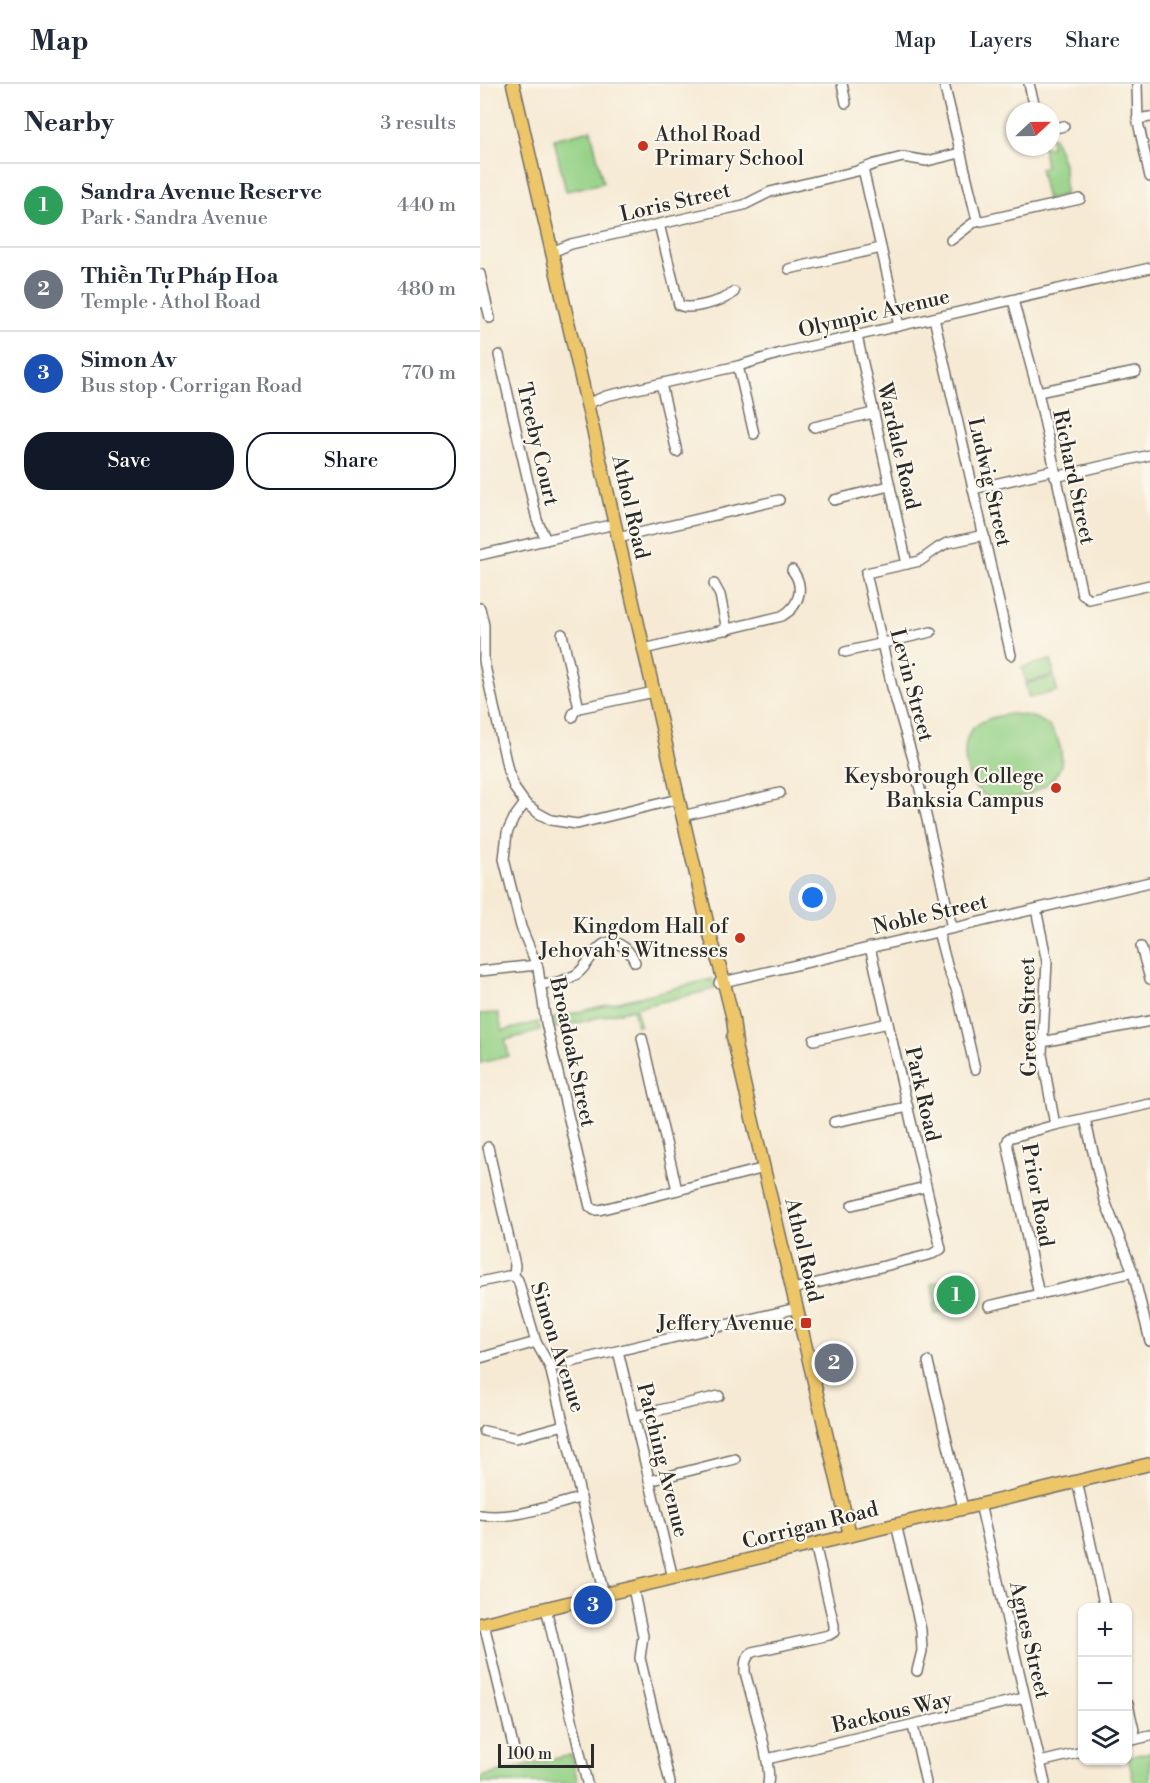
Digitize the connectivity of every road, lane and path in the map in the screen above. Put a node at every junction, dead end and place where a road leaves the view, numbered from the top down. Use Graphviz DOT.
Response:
graph roads {
  1 [pos="513,84"];
  2 [pos="842,84"];
  3 [pos="944,84"];
  4 [pos="1029,84"];
  5 [pos="1137,84"];
  6 [pos="1034,102"];
  7 [pos="846,103"];
  8 [pos="1150,117"];
  9 [pos="1137,120"];
  10 [pos="1064,126"];
  11 [pos="1060,127"];
  12 [pos="960,153"];
  13 [pos="862,169"];
  14 [pos="1150,177"];
  15 [pos="1080,199"];
  16 [pos="977,220"];
  17 [pos="659,224"];
  18 [pos="951,240"];
  19 [pos="551,248"];
  20 [pos="881,248"];
  21 [pos="1150,268"];
  22 [pos="789,269"];
  23 [pos="480,274"];
  24 [pos="734,292"];
  25 [pos="1013,300"];
  26 [pos="483,303"];
  27 [pos="490,318"];
  28 [pos="934,318"];
  29 [pos="899,326"];
  30 [pos="857,336"];
  31 [pos="499,355"];
  32 [pos="738,366"];
  33 [pos="1136,372"];
  34 [pos="661,384"];
  35 [pos="1038,392"];
  36 [pos="586,401"];
  37 [pos="873,413"];
  38 [pos="814,427"];
  39 [pos="754,434"];
  40 [pos="677,452"];
  41 [pos="1150,455"];
  42 [pos="1054,474"];
  43 [pos="889,486"];
  44 [pos="973,489"];
  45 [pos="779,500"];
  46 [pos="834,500"];
  47 [pos="615,524"];
  48 [pos="984,535"];
  49 [pos="618,538"];
  50 [pos="546,540"];
  51 [pos="480,555"];
  52 [pos="907,564"];
  53 [pos="792,570"];
  54 [pos="714,584"];
  55 [pos="1150,585"];
  56 [pos="480,608"];
  57 [pos="728,630"];
  58 [pos="931,632"];
  59 [pos="562,634"];
  60 [pos="882,644"];
  61 [pos="644,649"];
  62 [pos="845,652"];
  63 [pos="1011,655"];
  64 [pos="482,665"];
  65 [pos="654,692"];
  66 [pos="579,708"];
  67 [pos="572,717"];
  68 [pos="780,794"];
  69 [pos="678,799"];
  70 [pos="525,803"];
  71 [pos="682,816"];
  72 [pos="1150,882"];
  73 [pos="1036,909"];
  74 [pos="952,928"];
  75 [pos="938,931"];
  76 [pos="870,947"];
  77 [pos="1141,947"];
  78 [pos="635,962"];
  79 [pos="537,964"];
  80 [pos="480,971"];
  81 [pos="1150,979"];
  82 [pos="721,982"];
  83 [pos="540,984"];
  84 [pos="1150,1021"];
  85 [pos="888,1023"];
  86 [pos="642,1038"];
  87 [pos="814,1040"];
  88 [pos="1042,1042"];
  89 [pos="975,1068"];
  90 [pos="1150,1104"];
  91 [pos="908,1107"];
  92 [pos="1085,1119"];
  93 [pos="834,1122"];
  94 [pos="1055,1125"];
  95 [pos="488,1147"];
  96 [pos="765,1168"];
  97 [pos="925,1187"];
  98 [pos="677,1190"];
  99 [pos="852,1205"];
  100 [pos="1133,1272"];
  101 [pos="514,1276"];
  102 [pos="480,1282"];
  103 [pos="793,1289"];
  104 [pos="1039,1295"];
  105 [pos="988,1306"];
  106 [pos="797,1308"];
  107 [pos="1150,1341"];
  108 [pos="536,1342"];
  109 [pos="618,1351"];
  110 [pos="480,1358"];
  111 [pos="928,1362"];
  112 [pos="550,1367"];
  113 [pos="719,1396"];
  114 [pos="634,1416"];
  115 [pos="564,1425"];
  116 [pos="484,1431"];
  117 [pos="735,1459"];
  118 [pos="1150,1464"];
  119 [pos="649,1481"];
  120 [pos="1077,1481"];
  121 [pos="580,1498"];
  122 [pos="980,1504"];
  123 [pos="963,1508"];
  124 [pos="480,1515"];
  125 [pos="896,1524"];
  126 [pos="850,1535"];
  127 [pos="815,1544"];
  128 [pos="673,1578"];
  129 [pos="633,1588"];
  130 [pos="604,1595"];
  131 [pos="1105,1603"];
  132 [pos="546,1608"];
  133 [pos="482,1624"];
  134 [pos="917,1671"];
  135 [pos="1024,1698"];
  136 [pos="913,1726"];
  137 [pos="1150,1736"];
  138 [pos="1132,1740"];
  139 [pos="1078,1753"];
  140 [pos="515,1754"];
  141 [pos="767,1759"];
  142 [pos="1040,1762"];
  143 [pos="587,1783"];
  144 [pos="670,1783"];
  145 [pos="768,1783"];
  146 [pos="926,1783"];
  147 [pos="1045,1783"];
  1 -- 19 [label="main road, Athol Road"];
  2 -- 7 [label="street"];
  3 -- 12 [label="street"];
  4 -- 6 [label="street"];
  5 -- 9 [label="street"];
  8 -- 9 [label="street"];
  9 -- 14 [label="street"];
  10 -- 11 [label="street"];
  12 -- 13 [label="street, Loris Street"];
  12 -- 16 [label="street"];
  13 -- 17 [label="street, Loris Street"];
  13 -- 20 [label="street"];
  15 -- 16 [label="street"];
  16 -- 18 [label="street"];
  17 -- 19 [label="street, Loris Street"];
  17 -- 24 [label="street"];
  19 -- 36 [label="main road, Athol Road"];
  20 -- 22 [label="street"];
  20 -- 29 [label="street"];
  21 -- 25 [label="street, Olympic Avenue"];
  23 -- 26 [label="street"];
  25 -- 28 [label="street, Olympic Avenue"];
  25 -- 35 [label="street, Richard Street"];
  26 -- 27 [label="street"];
  28 -- 29 [label="street, Olympic Avenue"];
  28 -- 44 [label="street, Ludwig Street"];
  29 -- 30 [label="street, Olympic Avenue"];
  30 -- 32 [label="street, Olympic Avenue"];
  30 -- 37 [label="street, Wardale Road"];
  31 -- 50 [label="street, Treeby Court"];
  32 -- 34 [label="street, Olympic Avenue"];
  32 -- 39 [label="street"];
  33 -- 35 [label="street"];
  34 -- 36 [label="street, Olympic Avenue"];
  34 -- 40 [label="street"];
  35 -- 42 [label="street, Richard Street"];
  36 -- 47 [label="main road, Athol Road"];
  37 -- 38 [label="street"];
  37 -- 43 [label="street, Wardale Road"];
  41 -- 42 [label="street"];
  42 -- 44 [label="street"];
  42 -- 55 [label="street, Richard Street"];
  43 -- 46 [label="street"];
  43 -- 52 [label="street, Wardale Road"];
  44 -- 48 [label="street, Ludwig Street"];
  45 -- 49 [label="street"];
  47 -- 49 [label="main road, Athol Road"];
  47 -- 50 [label="street"];
  48 -- 52 [label="street, Levin Street"];
  48 -- 63 [label="street, Ludwig Street"];
  49 -- 61 [label="main road, Athol Road"];
  50 -- 51 [label="street"];
  52 -- 60 [label="street, Levin Street"];
  53 -- 57 [label="street"];
  54 -- 57 [label="street"];
  56 -- 64 [label="street"];
  57 -- 61 [label="street"];
  58 -- 60 [label="street"];
  59 -- 66 [label="street"];
  60 -- 62 [label="street"];
  60 -- 74 [label="street, Levin Street"];
  61 -- 65 [label="main road, Athol Road"];
  64 -- 70 [label="street"];
  65 -- 66 [label="street"];
  65 -- 69 [label="main road, Athol Road"];
  66 -- 67 [label="street"];
  68 -- 71 [label="street"];
  69 -- 70 [label="street"];
  69 -- 71 [label="main road, Athol Road"];
  70 -- 79 [label="street, Broadoak Street"];
  71 -- 82 [label="main road, Athol Road"];
  72 -- 73 [label="street, Noble Street"];
  73 -- 74 [label="street, Noble Street"];
  73 -- 88 [label="street, Green Street"];
  74 -- 75 [label="street, Noble Street"];
  75 -- 76 [label="street, Noble Street"];
  75 -- 89 [label="street"];
  76 -- 82 [label="street, Noble Street"];
  76 -- 85 [label="street, Park Road"];
  77 -- 81 [label="street"];
  78 -- 83 [label="street"];
  79 -- 80 [label="street"];
  79 -- 83 [label="street, Broadoak Street"];
  82 -- 96 [label="main road, Athol Road"];
  83 -- 98 [label="street, Broadoak Street"];
  84 -- 88 [label="street"];
  85 -- 87 [label="street"];
  85 -- 91 [label="street, Park Road"];
  86 -- 98 [label="street"];
  88 -- 94 [label="street, Green Street"];
  90 -- 92 [label="street, Prior Road"];
  91 -- 93 [label="street"];
  91 -- 97 [label="street, Park Road"];
  92 -- 94 [label="street, Prior Road"];
  92 -- 100 [label="street"];
  94 -- 104 [label="street, Prior Road"];
  95 -- 101 [label="street, Simon Avenue"];
  96 -- 98 [label="street"];
  96 -- 103 [label="main road, Athol Road"];
  97 -- 99 [label="street"];
  97 -- 103 [label="street, Park Road"];
  100 -- 104 [label="street"];
  100 -- 107 [label="street"];
  101 -- 102 [label="street"];
  101 -- 108 [label="street, Simon Avenue"];
  103 -- 106 [label="main road, Athol Road"];
  104 -- 105 [label="street"];
  106 -- 109 [label="street"];
  106 -- 126 [label="main road, Athol Road"];
  108 -- 110 [label="street"];
  108 -- 112 [label="street, Simon Avenue"];
  109 -- 112 [label="street"];
  109 -- 114 [label="street, Patching Avenue"];
  111 -- 123 [label="street"];
  112 -- 115 [label="street, Simon Avenue"];
  113 -- 114 [label="street"];
  114 -- 119 [label="street, Patching Avenue"];
  115 -- 116 [label="street"];
  115 -- 121 [label="street, Simon Avenue"];
  117 -- 119 [label="street"];
  118 -- 120 [label="main road, Corrigan Road"];
  119 -- 128 [label="street, Patching Avenue"];
  120 -- 122 [label="main road, Corrigan Road"];
  120 -- 131 [label="street"];
  121 -- 124 [label="street"];
  121 -- 130 [label="street, Simon Avenue"];
  122 -- 123 [label="main road, Corrigan Road"];
  122 -- 135 [label="street, Agnes Street"];
  123 -- 125 [label="main road, Corrigan Road"];
  125 -- 126 [label="main road, Corrigan Road"];
  125 -- 134 [label="street"];
  126 -- 127 [label="main road, Corrigan Road"];
  127 -- 128 [label="main road, Corrigan Road"];
  127 -- 141 [label="street"];
  128 -- 129 [label="main road, Corrigan Road"];
  129 -- 130 [label="main road, Corrigan Road"];
  129 -- 144 [label="street"];
  130 -- 132 [label="main road, Corrigan Road"];
  132 -- 133 [label="main road, Corrigan Road"];
  132 -- 143 [label="street"];
  133 -- 140 [label="street"];
  135 -- 136 [label="street, Backous Way"];
  135 -- 142 [label="street, Agnes Street"];
  136 -- 141 [label="street, Backous Way"];
  136 -- 146 [label="street"];
  137 -- 138 [label="street"];
  139 -- 142 [label="street"];
  141 -- 145 [label="street"];
  142 -- 147 [label="street, Agnes Street"];
}
